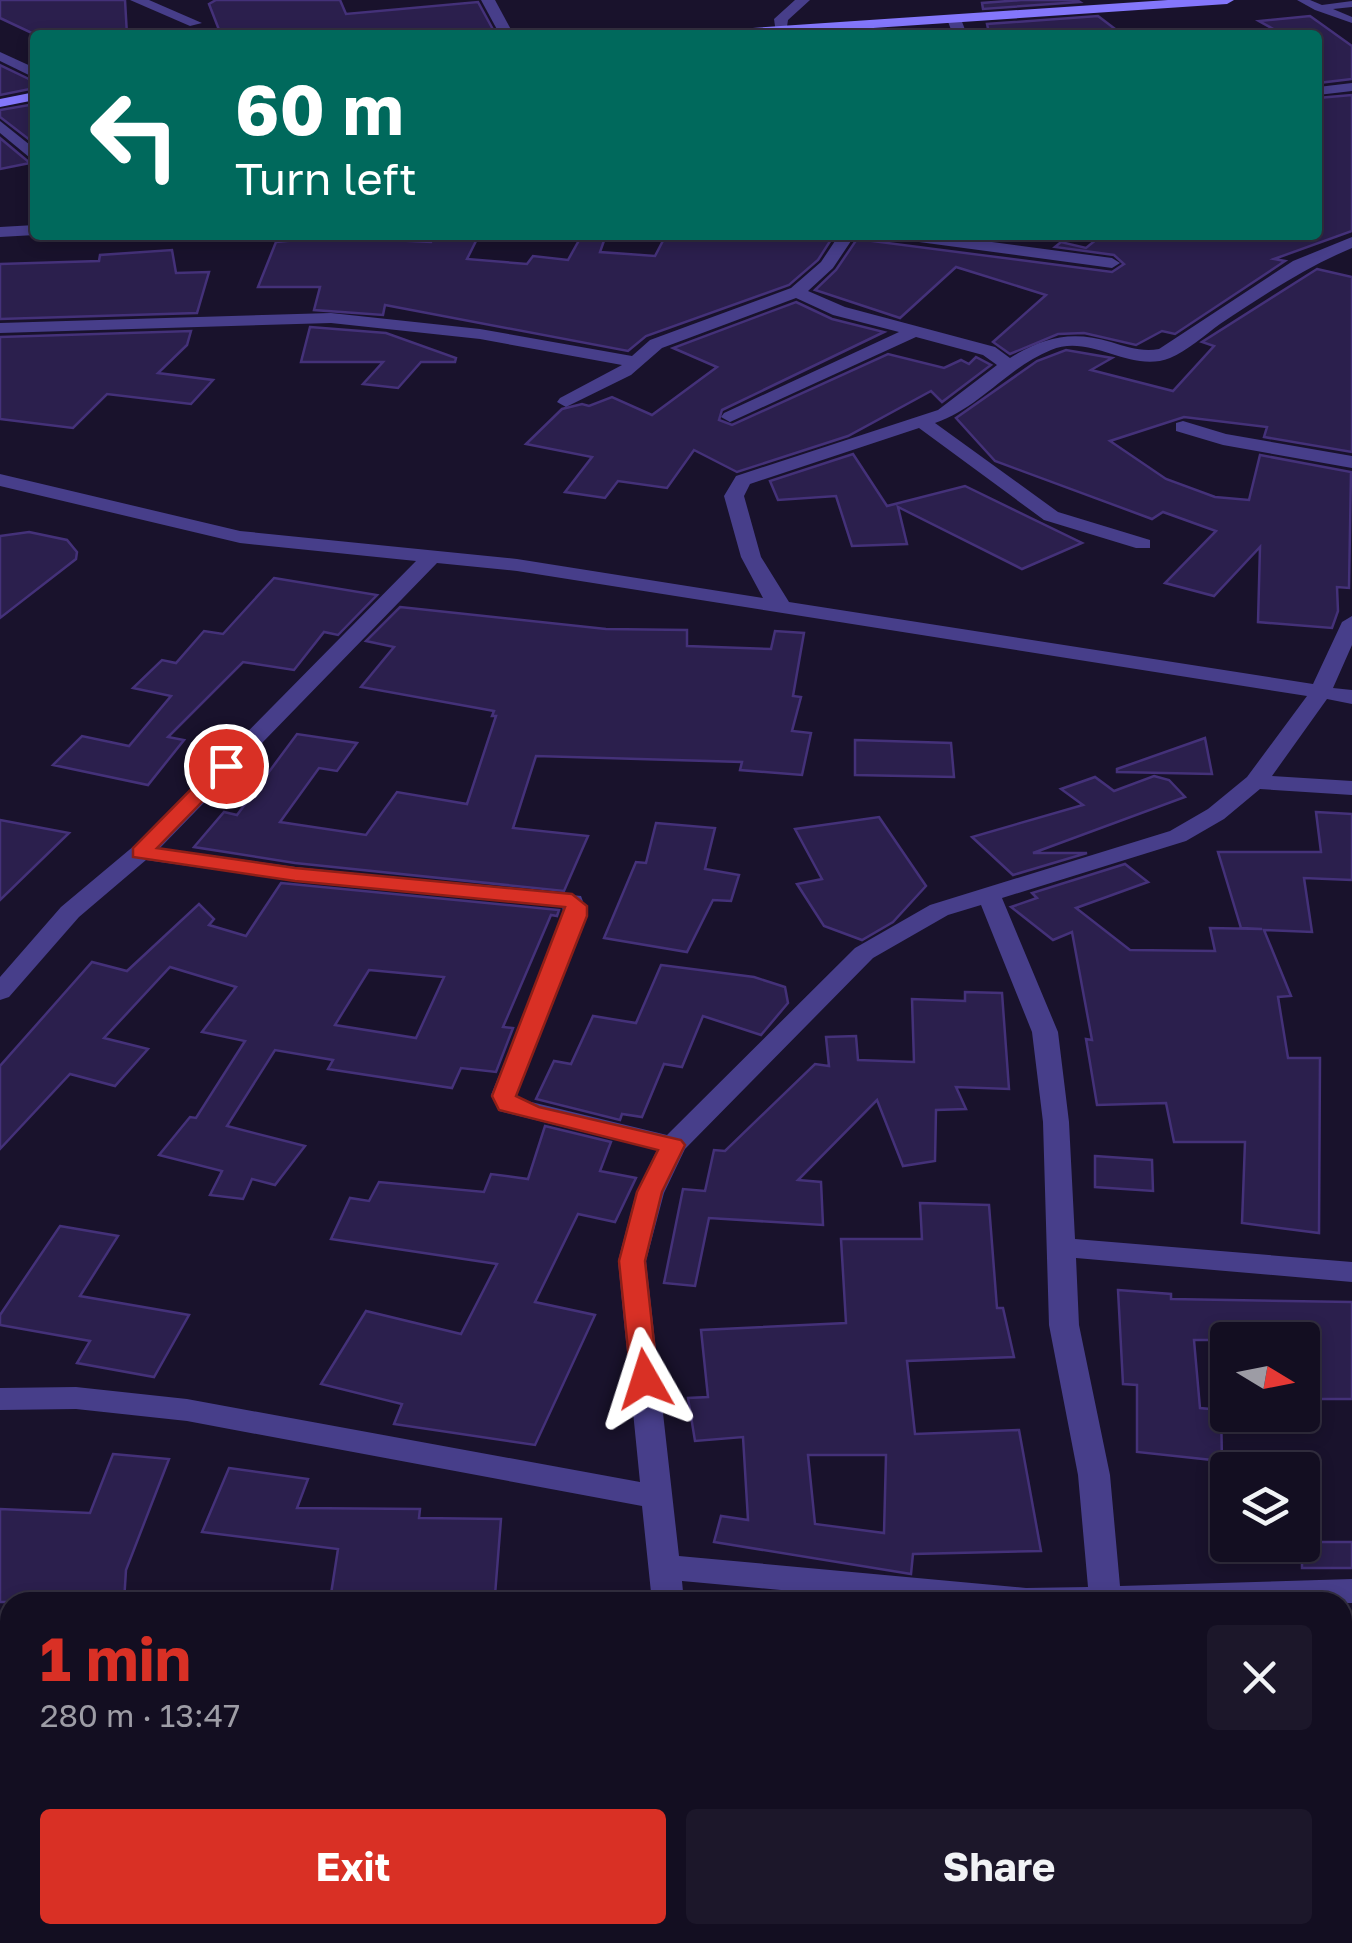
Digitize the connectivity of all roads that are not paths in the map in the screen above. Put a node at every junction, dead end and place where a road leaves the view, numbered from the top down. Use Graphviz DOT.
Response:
graph roads {
  1 [pos="137,0"];
  2 [pos="488,0"];
  3 [pos="803,0"];
  4 [pos="1227,0"];
  5 [pos="1302,0"];
  6 [pos="1352,4"];
  7 [pos="1318,8"];
  8 [pos="954,19"];
  9 [pos="1352,20"];
  10 [pos="196,23"];
  11 [pos="504,30"];
  12 [pos="782,30"];
  13 [pos="958,30"];
  14 [pos="0,56"];
  15 [pos="30,71"];
  16 [pos="1352,88"];
  17 [pos="1322,91"];
  18 [pos="30,97"];
  19 [pos="0,103"];
  20 [pos="0,125"];
  21 [pos="30,152"];
  22 [pos="30,230"];
  23 [pos="0,232"];
  24 [pos="845,240"];
  25 [pos="941,240"];
  26 [pos="1352,242"];
  27 [pos="1112,263"];
  28 [pos="796,292"];
  29 [pos="0,328"];
  30 [pos="913,332"];
  31 [pos="636,362"];
  32 [pos="1004,371"];
  33 [pos="566,402"];
  34 [pos="730,416"];
  35 [pos="921,422"];
  36 [pos="1182,427"];
  37 [pos="1352,462"];
  38 [pos="0,480"];
  39 [pos="1143,544"];
  40 [pos="432,556"];
  41 [pos="784,609"];
  42 [pos="1351,628"];
  43 [pos="1320,693"];
  44 [pos="1352,697"];
  45 [pos="1255,782"];
  46 [pos="1352,788"];
  47 [pos="141,852"];
  48 [pos="988,893"];
  49 [pos="0,992"];
  50 [pos="672,1145"];
  51 [pos="1061,1247"];
  52 [pos="1352,1272"];
  53 [pos="0,1398"];
  54 [pos="657,1498"];
  55 [pos="664,1567"];
  56 [pos="1352,1591"];
  57 [pos="667,1592"];
  58 [pos="944,1592"];
  59 [pos="1105,1592"];
  60 [pos="1303,1592"];
  1 -- 10 [label="street"];
  2 -- 11 [label="street"];
  3 -- 12 [label="street"];
  4 -- 8 [label="main road"];
  5 -- 7 [label="lane"];
  6 -- 7 [label="lane"];
  7 -- 9 [label="lane"];
  8 -- 12 [label="main road"];
  8 -- 13 [label="street"];
  14 -- 15 [label="street"];
  16 -- 17 [label="street"];
  18 -- 19 [label="main road"];
  20 -- 21 [label="street"];
  22 -- 23 [label="street"];
  24 -- 28 [label="street"];
  25 -- 27 [label="street"];
  26 -- 32 [label="street"];
  28 -- 30 [label="street"];
  28 -- 31 [label="street"];
  29 -- 31 [label="street"];
  30 -- 32 [label="street"];
  30 -- 34 [label="street"];
  31 -- 33 [label="street"];
  32 -- 35 [label="street"];
  35 -- 39 [label="street"];
  35 -- 41 [label="street"];
  36 -- 37 [label="street"];
  38 -- 40 [label="street"];
  40 -- 41 [label="street"];
  40 -- 47 [label="street"];
  41 -- 43 [label="street"];
  42 -- 43 [label="street"];
  43 -- 44 [label="street"];
  43 -- 45 [label="street"];
  45 -- 46 [label="street"];
  45 -- 48 [label="street"];
  47 -- 49 [label="street"];
  47 -- 50 [label="street"];
  48 -- 50 [label="street"];
  48 -- 51 [label="street"];
  50 -- 54 [label="street"];
  51 -- 52 [label="street"];
  51 -- 59 [label="street"];
  53 -- 54 [label="street"];
  54 -- 55 [label="street"];
  55 -- 57 [label="street"];
  55 -- 58 [label="street"];
  56 -- 60 [label="street"];
}
